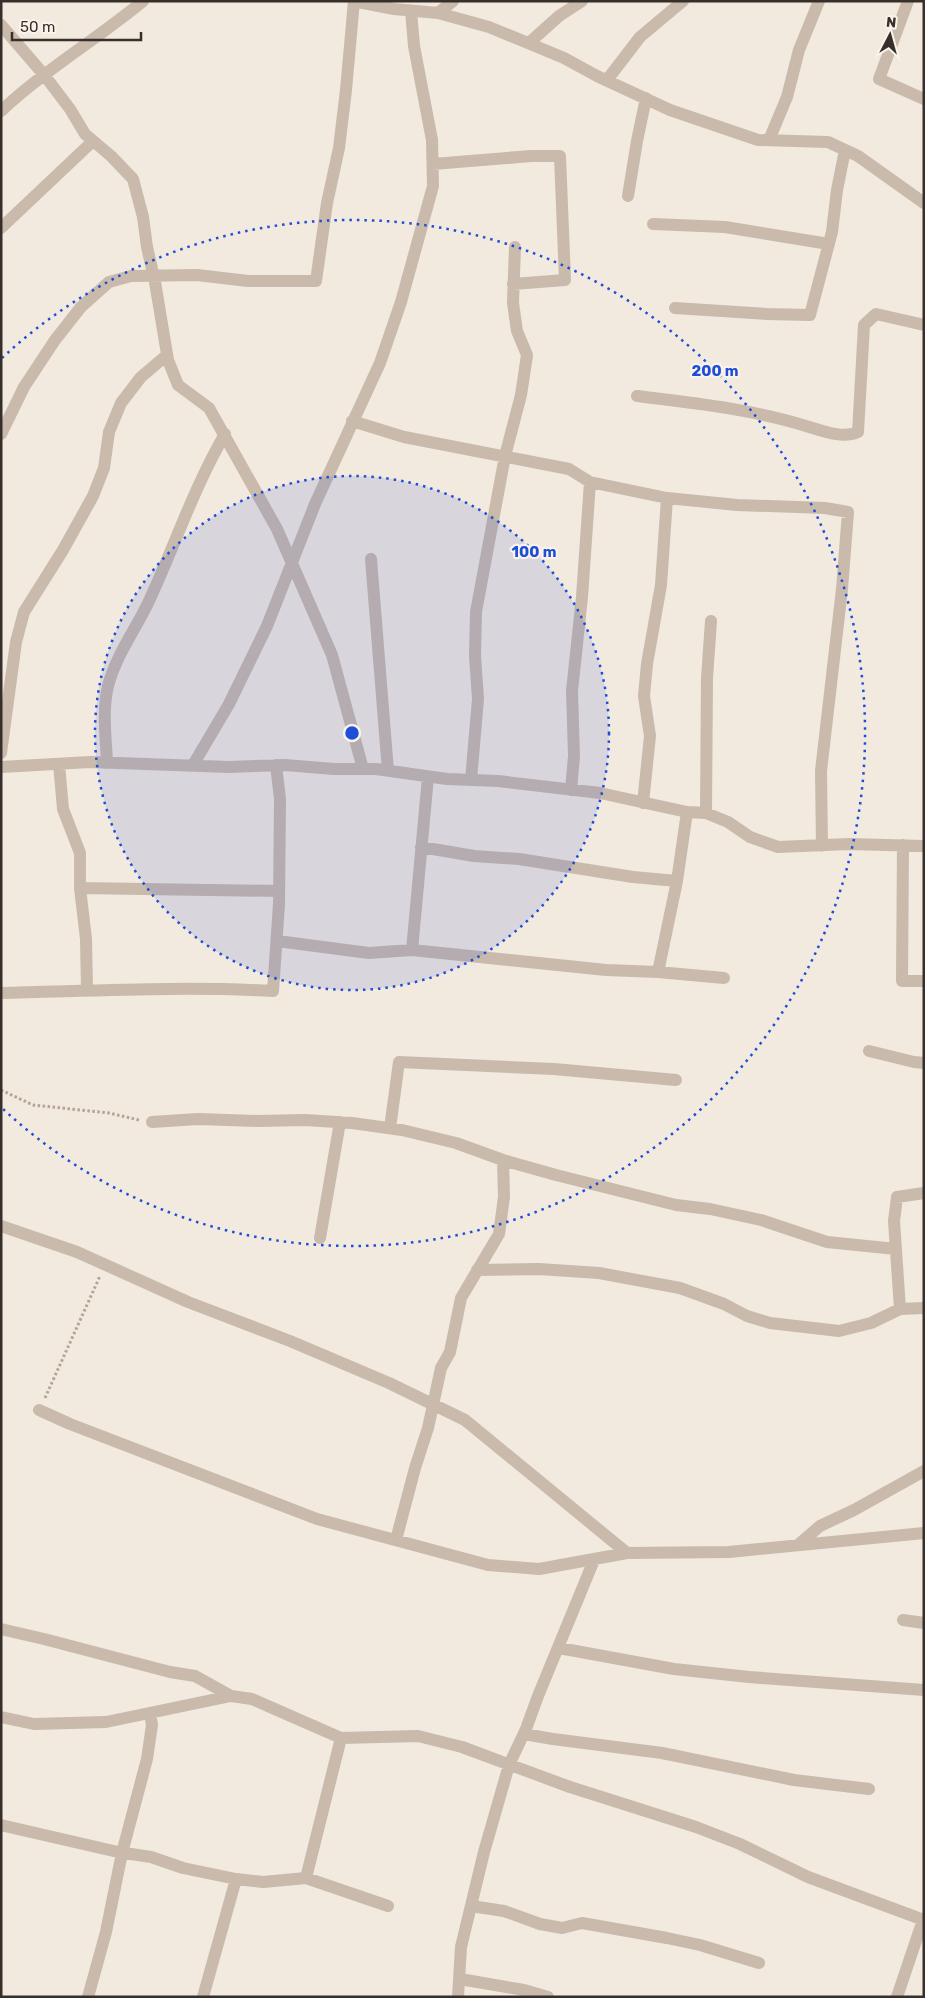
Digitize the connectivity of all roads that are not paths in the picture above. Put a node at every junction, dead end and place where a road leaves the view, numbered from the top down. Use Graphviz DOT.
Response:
graph roads {
  1 [pos="143,1"];
  2 [pos="353,1"];
  3 [pos="453,1"];
  4 [pos="582,1"];
  5 [pos="683,1"];
  6 [pos="819,1"];
  7 [pos="908,1"];
  8 [pos="410,10"];
  9 [pos="438,13"];
  10 [pos="1,25"];
  11 [pos="529,43"];
  12 [pos="45,76"];
  13 [pos="607,80"];
  14 [pos="646,98"];
  15 [pos="924,99"];
  16 [pos="1,112"];
  17 [pos="769,140"];
  18 [pos="93,141"];
  19 [pos="845,150"];
  20 [pos="432,164"];
  21 [pos="628,196"];
  22 [pos="924,203"];
  23 [pos="653,224"];
  24 [pos="1,228"];
  25 [pos="829,244"];
  26 [pos="515,247"];
  27 [pos="154,276"];
  28 [pos="513,284"];
  29 [pos="675,308"];
  30 [pos="924,324"];
  31 [pos="167,355"];
  32 [pos="637,396"];
  33 [pos="352,420"];
  34 [pos="1,434"];
  35 [pos="225,434"];
  36 [pos="505,456"];
  37 [pos="590,482"];
  38 [pos="667,498"];
  39 [pos="371,559"];
  40 [pos="293,562"];
  41 [pos="711,621"];
  42 [pos="1,752"];
  43 [pos="107,762"];
  44 [pos="59,764"];
  45 [pos="193,765"];
  46 [pos="276,765"];
  47 [pos="1,767"];
  48 [pos="363,769"];
  49 [pos="388,771"];
  50 [pos="428,777"];
  51 [pos="471,780"];
  52 [pos="571,790"];
  53 [pos="643,803"];
  54 [pos="687,812"];
  55 [pos="706,813"];
  56 [pos="903,844"];
  57 [pos="822,846"];
  58 [pos="924,846"];
  59 [pos="421,847"];
  60 [pos="677,881"];
  61 [pos="80,888"];
  62 [pos="279,891"];
  63 [pos="277,941"];
  64 [pos="412,950"];
  65 [pos="658,972"];
  66 [pos="724,978"];
  67 [pos="924,981"];
  68 [pos="87,990"];
  69 [pos="1,993"];
  70 [pos="869,1051"];
  71 [pos="924,1063"];
  72 [pos="676,1080"];
  73 [pos="152,1122"];
  74 [pos="340,1122"];
  75 [pos="390,1128"];
  76 [pos="503,1160"];
  77 [pos="924,1193"];
  78 [pos="1,1226"];
  79 [pos="320,1238"];
  80 [pos="896,1249"];
  81 [pos="478,1270"];
  82 [pos="924,1308"];
  83 [pos="900,1309"];
  84 [pos="433,1404"];
  85 [pos="39,1410"];
  86 [pos="924,1471"];
  87 [pos="924,1533"];
  88 [pos="396,1540"];
  89 [pos="798,1545"];
  90 [pos="626,1553"];
  91 [pos="594,1560"];
  92 [pos="903,1620"];
  93 [pos="924,1623"];
  94 [pos="1,1629"];
  95 [pos="559,1648"];
  96 [pos="924,1690"];
  97 [pos="231,1696"];
  98 [pos="150,1713"];
  99 [pos="1,1717"];
  100 [pos="524,1734"];
  101 [pos="341,1738"];
  102 [pos="509,1765"];
  103 [pos="869,1789"];
  104 [pos="1,1825"];
  105 [pos="122,1853"];
  106 [pos="306,1878"];
  107 [pos="236,1879"];
  108 [pos="388,1906"];
  109 [pos="471,1906"];
  110 [pos="923,1920"];
  111 [pos="759,1962"];
  112 [pos="460,1979"];
  113 [pos="88,1997"];
  114 [pos="203,1997"];
  115 [pos="458,1997"];
  116 [pos="548,1997"];
  117 [pos="898,1997"];
  1 -- 12 [label="street"];
  2 -- 8 [label="street"];
  2 -- 27 [label="street"];
  3 -- 9 [label="street"];
  4 -- 11 [label="street"];
  5 -- 13 [label="street"];
  6 -- 17 [label="street"];
  7 -- 15 [label="street"];
  8 -- 9 [label="street"];
  8 -- 20 [label="street"];
  9 -- 11 [label="street"];
  10 -- 12 [label="street"];
  11 -- 13 [label="street"];
  12 -- 16 [label="street"];
  12 -- 18 [label="street"];
  13 -- 14 [label="street"];
  14 -- 17 [label="street"];
  14 -- 21 [label="street"];
  17 -- 19 [label="street"];
  18 -- 24 [label="street"];
  18 -- 27 [label="street"];
  19 -- 22 [label="street"];
  19 -- 25 [label="street"];
  20 -- 28 [label="street"];
  20 -- 33 [label="street"];
  23 -- 25 [label="street"];
  25 -- 29 [label="street"];
  26 -- 28 [label="street"];
  27 -- 31 [label="street"];
  27 -- 34 [label="street"];
  28 -- 36 [label="street"];
  30 -- 32 [label="street"];
  31 -- 35 [label="street"];
  31 -- 42 [label="street"];
  33 -- 36 [label="street"];
  33 -- 40 [label="street"];
  35 -- 40 [label="street"];
  35 -- 43 [label="street"];
  36 -- 37 [label="street"];
  36 -- 51 [label="street"];
  37 -- 38 [label="street"];
  37 -- 52 [label="street"];
  38 -- 53 [label="street"];
  38 -- 57 [label="street"];
  39 -- 49 [label="street"];
  40 -- 45 [label="street"];
  40 -- 48 [label="street"];
  41 -- 55 [label="street"];
  43 -- 44 [label="street"];
  43 -- 45 [label="street"];
  44 -- 47 [label="street"];
  44 -- 61 [label="street"];
  45 -- 46 [label="street"];
  46 -- 48 [label="street"];
  46 -- 62 [label="street"];
  48 -- 49 [label="street"];
  49 -- 50 [label="street"];
  50 -- 51 [label="street"];
  50 -- 59 [label="street"];
  51 -- 52 [label="street"];
  52 -- 53 [label="street"];
  53 -- 54 [label="street"];
  54 -- 55 [label="street"];
  54 -- 60 [label="street"];
  55 -- 57 [label="street"];
  56 -- 57 [label="street"];
  56 -- 58 [label="street"];
  56 -- 67 [label="street"];
  59 -- 60 [label="street"];
  59 -- 64 [label="street"];
  60 -- 65 [label="street"];
  61 -- 62 [label="street"];
  61 -- 68 [label="street"];
  62 -- 63 [label="street"];
  63 -- 64 [label="street"];
  63 -- 68 [label="street"];
  64 -- 65 [label="street"];
  65 -- 66 [label="street"];
  68 -- 69 [label="street"];
  70 -- 71 [label="street"];
  72 -- 75 [label="street"];
  73 -- 74 [label="street"];
  74 -- 75 [label="street"];
  74 -- 79 [label="street"];
  75 -- 76 [label="street"];
  76 -- 80 [label="street"];
  76 -- 81 [label="street"];
  77 -- 80 [label="street"];
  78 -- 84 [label="street"];
  80 -- 83 [label="street"];
  81 -- 83 [label="street"];
  81 -- 84 [label="street"];
  82 -- 83 [label="street"];
  84 -- 88 [label="street"];
  84 -- 90 [label="street"];
  85 -- 88 [label="street"];
  86 -- 89 [label="street"];
  87 -- 89 [label="street"];
  88 -- 91 [label="street"];
  89 -- 90 [label="street"];
  90 -- 91 [label="street"];
  91 -- 95 [label="street"];
  92 -- 93 [label="street"];
  94 -- 97 [label="street"];
  95 -- 96 [label="street"];
  95 -- 100 [label="street"];
  97 -- 98 [label="street"];
  97 -- 101 [label="street"];
  98 -- 99 [label="street"];
  98 -- 105 [label="street"];
  100 -- 102 [label="street"];
  100 -- 103 [label="street"];
  101 -- 102 [label="street"];
  101 -- 106 [label="street"];
  102 -- 109 [label="street"];
  102 -- 110 [label="street"];
  104 -- 105 [label="street"];
  105 -- 107 [label="street"];
  105 -- 113 [label="street"];
  106 -- 107 [label="street"];
  106 -- 108 [label="street"];
  107 -- 114 [label="street"];
  109 -- 111 [label="street"];
  109 -- 112 [label="street"];
  110 -- 117 [label="street"];
  112 -- 115 [label="street"];
  112 -- 116 [label="street"];
}
